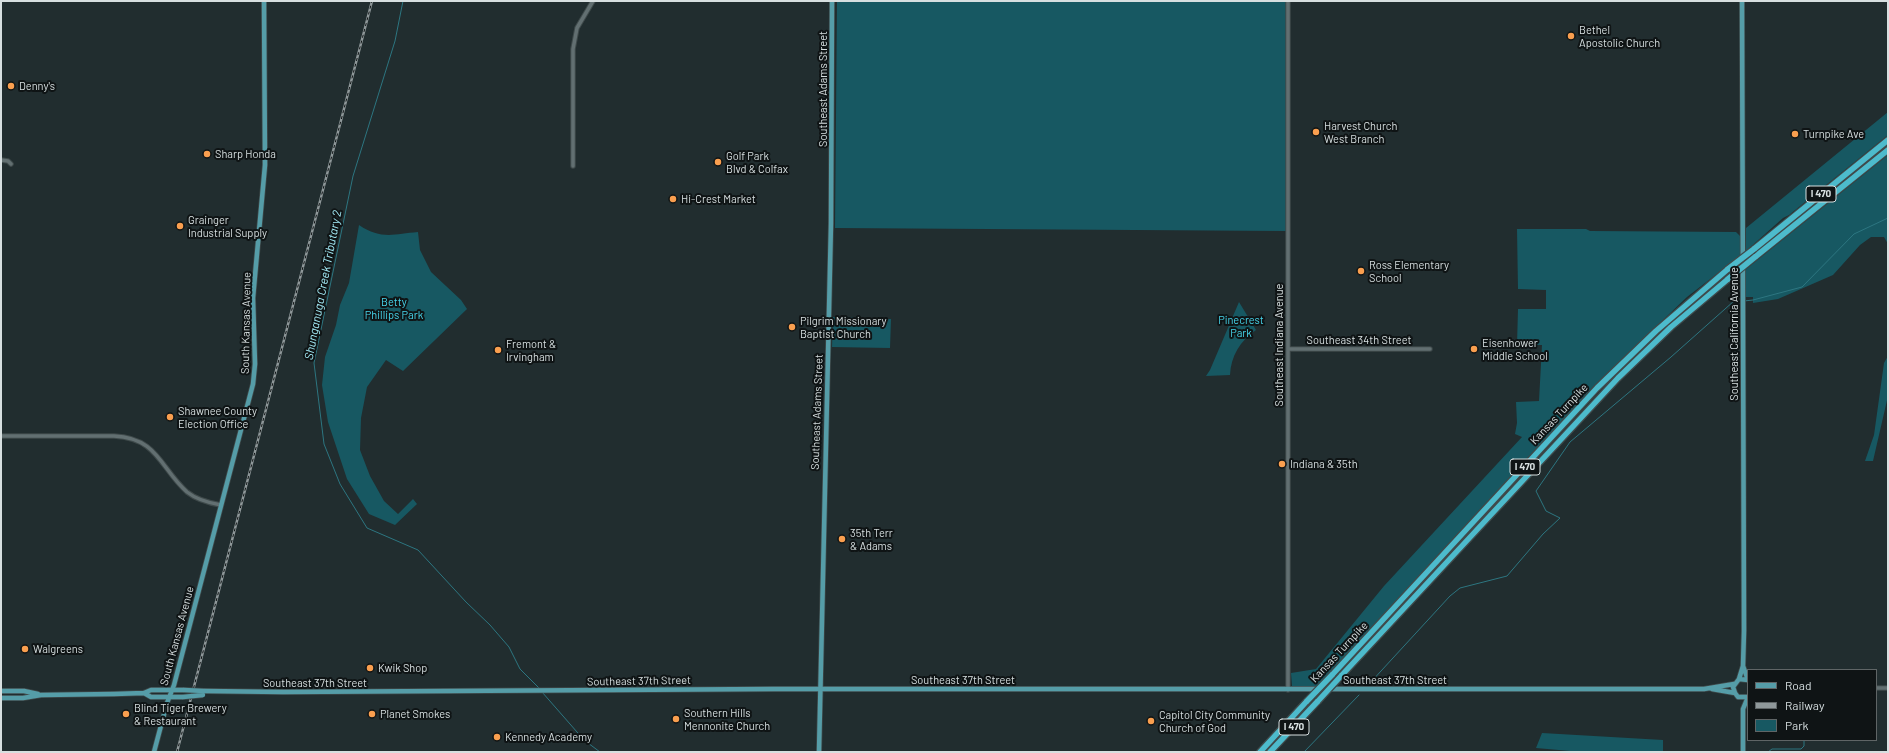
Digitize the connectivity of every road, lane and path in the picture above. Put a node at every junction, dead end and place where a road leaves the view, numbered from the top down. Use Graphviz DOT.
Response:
graph roads {
  1 [pos="264,1"];
  2 [pos="593,1"];
  3 [pos="832,1"];
  4 [pos="1288,1"];
  5 [pos="1742,1"];
  6 [pos="1888,140"];
  7 [pos="1888,150"];
  8 [pos="1,160"];
  9 [pos="11,164"];
  10 [pos="573,166"];
  11 [pos="1288,349"];
  12 [pos="1430,349"];
  13 [pos="1,436"];
  14 [pos="221,505"];
  15 [pos="1743,666"];
  16 [pos="1747,677"];
  17 [pos="1739,679"];
  18 [pos="1747,680"];
  19 [pos="1734,684"];
  20 [pos="1877,688"];
  21 [pos="1888,688"];
  22 [pos="820,689"];
  23 [pos="1712,689"];
  24 [pos="172,690"];
  25 [pos="1288,690"];
  26 [pos="1,691"];
  27 [pos="144,693"];
  28 [pos="203,693"];
  29 [pos="41,695"];
  30 [pos="1736,695"];
  31 [pos="169,697"];
  32 [pos="1747,697"];
  33 [pos="1,698"];
  34 [pos="1747,699"];
  35 [pos="1743,709"];
  36 [pos="154,752"];
  37 [pos="819,752"];
  38 [pos="1260,752"];
  39 [pos="1270,752"];
  40 [pos="1743,752"];
  1 -- 14 [label="main road, South Kansas Avenue"];
  2 -- 10 [label="street"];
  3 -- 22 [label="main road, Southeast Adams Street"];
  4 -- 11 [label="street, Southeast Indiana Avenue"];
  5 -- 15 [label="main road, Southeast California Avenue"];
  6 -- 38 [label="highway, Kansas Turnpike / I 470, bridge"];
  7 -- 39 [label="highway, Kansas Turnpike / I 470, bridge"];
  8 -- 9 [label="street"];
  11 -- 12 [label="street, Southeast 34th Street"];
  11 -- 25 [label="street, Southeast Indiana Avenue"];
  13 -- 14 [label="street"];
  14 -- 24 [label="main road, South Kansas Avenue"];
  15 -- 16 [label="main road, Southeast California Avenue"];
  15 -- 17 [label="main road, Southeast California Avenue"];
  17 -- 18 [label="main road"];
  17 -- 19 [label="main road"];
  19 -- 23 [label="main road, Southeast 37th Street"];
  19 -- 30 [label="main road"];
  20 -- 21 [label="street"];
  22 -- 25 [label="main road, Southeast 37th Street"];
  22 -- 28 [label="main road, Southeast 37th Street"];
  22 -- 37 [label="main road, Southeast Adams Street"];
  23 -- 25 [label="main road, Southeast 37th Street"];
  23 -- 30 [label="main road, Southeast 37th Street"];
  24 -- 27 [label="main road"];
  24 -- 28 [label="main road, bridge"];
  24 -- 31 [label="main road, South Kansas Avenue"];
  26 -- 29 [label="main road"];
  27 -- 29 [label="main road"];
  27 -- 31 [label="main road"];
  28 -- 31 [label="main road, bridge"];
  29 -- 33 [label="main road"];
  30 -- 32 [label="main road, Southeast 37th Street"];
  30 -- 35 [label="main road"];
  31 -- 36 [label="main road, South Kansas Avenue"];
  34 -- 35 [label="main road"];
  35 -- 40 [label="main road"];
}
